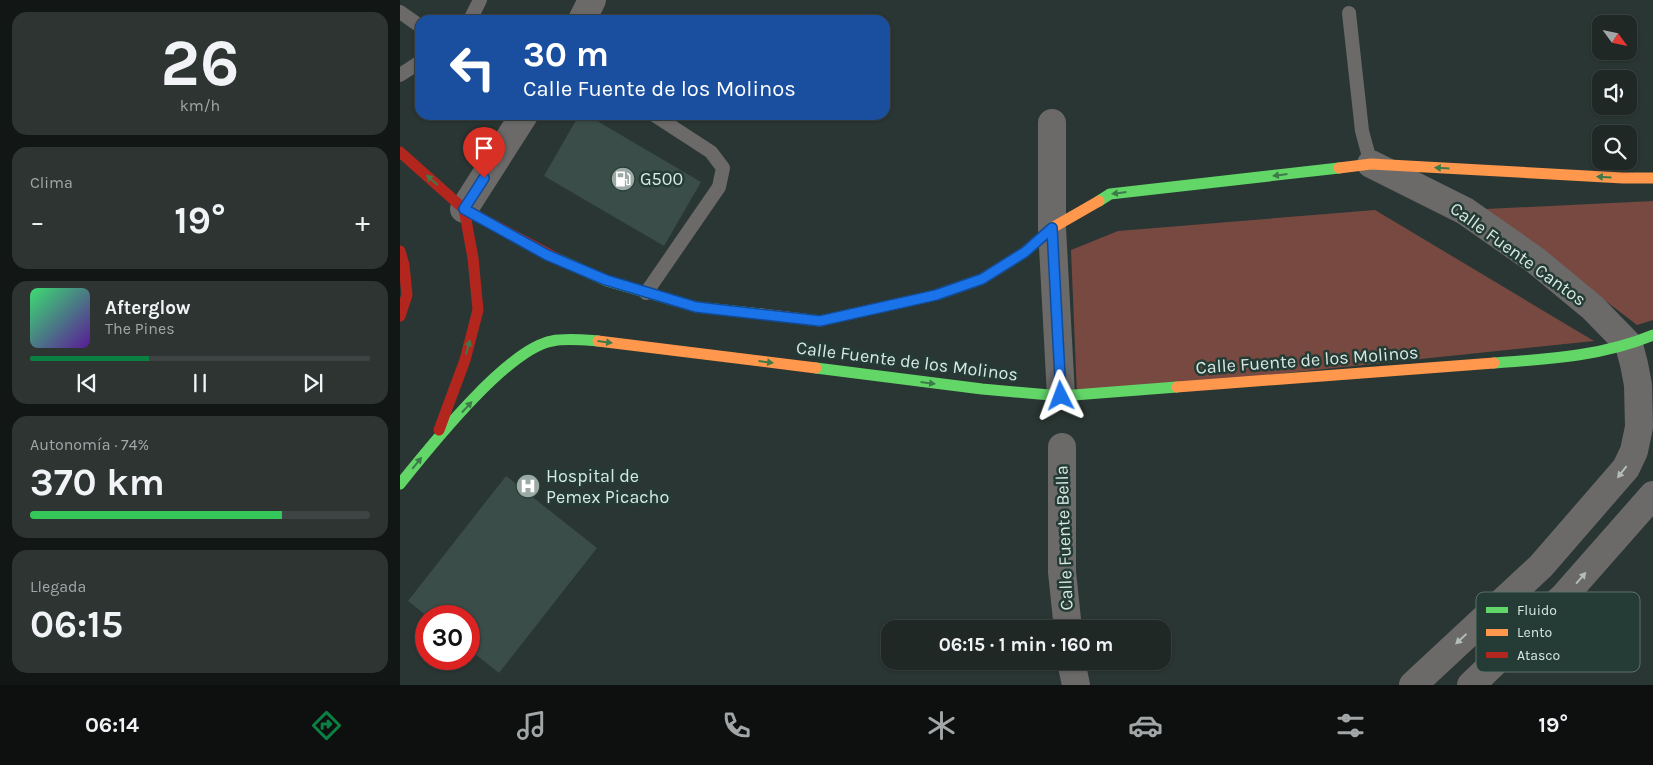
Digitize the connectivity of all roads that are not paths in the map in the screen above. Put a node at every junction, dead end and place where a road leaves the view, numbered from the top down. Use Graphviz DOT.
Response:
graph roads {
  1 [pos="480,0"];
  2 [pos="592,0"];
  3 [pos="400,12"];
  4 [pos="1349,12"];
  5 [pos="472,15"];
  6 [pos="584,15"];
  7 [pos="415,22"];
  8 [pos="415,65"];
  9 [pos="400,75"];
  10 [pos="521,120"];
  11 [pos="662,120"];
  12 [pos="1052,123"];
  13 [pos="400,152"];
  14 [pos="1370,164"];
  15 [pos="1653,178"];
  16 [pos="464,209"];
  17 [pos="1052,228"];
  18 [pos="400,251"];
  19 [pos="646,293"];
  20 [pos="400,316"];
  21 [pos="1642,355"];
  22 [pos="1061,396"];
  23 [pos="434,442"];
  24 [pos="1062,447"];
  25 [pos="400,484"];
  26 [pos="1653,495"];
  27 [pos="1515,592"];
  28 [pos="1568,592"];
  29 [pos="1067,620"];
  30 [pos="1476,632"];
  31 [pos="1073,670"];
  32 [pos="1484,672"];
  33 [pos="1430,679"];
  34 [pos="1076,685"];
  35 [pos="1470,685"];
  1 -- 5 [label="lane"];
  2 -- 6 [label="street"];
  3 -- 7 [label="lane"];
  4 -- 14 [label="lane"];
  8 -- 9 [label="lane"];
  10 -- 16 [label="street"];
  11 -- 19 [label="lane"];
  12 -- 17 [label="street"];
  16 -- 13 [label="street, Calle Fuente de los Molinos, one-way"];
  15 -- 14 [label="street, Calle Fuente de los Molinos, one-way"];
  14 -- 17 [label="street, Calle Fuente de los Molinos, one-way"];
  14 -- 21 [label="street, Calle Fuente Cantos"];
  16 -- 19 [label="street, Calle Fuente de los Molinos"];
  23 -- 16 [label="street, one-way"];
  17 -- 19 [label="street, Calle Fuente de los Molinos"];
  17 -- 22 [label="street"];
  18 -- 20 [label="street"];
  21 -- 22 [label="street, Calle Fuente de los Molinos"];
  21 -- 27 [label="street, one-way"];
  23 -- 22 [label="street, Calle Fuente de los Molinos, one-way"];
  25 -- 23 [label="street, one-way"];
  24 -- 29 [label="street, Calle Fuente Bella"];
  28 -- 26 [label="street, one-way"];
  30 -- 33 [label="street, one-way"];
  31 -- 34 [label="street"];
  35 -- 32 [label="street, one-way"];
}
